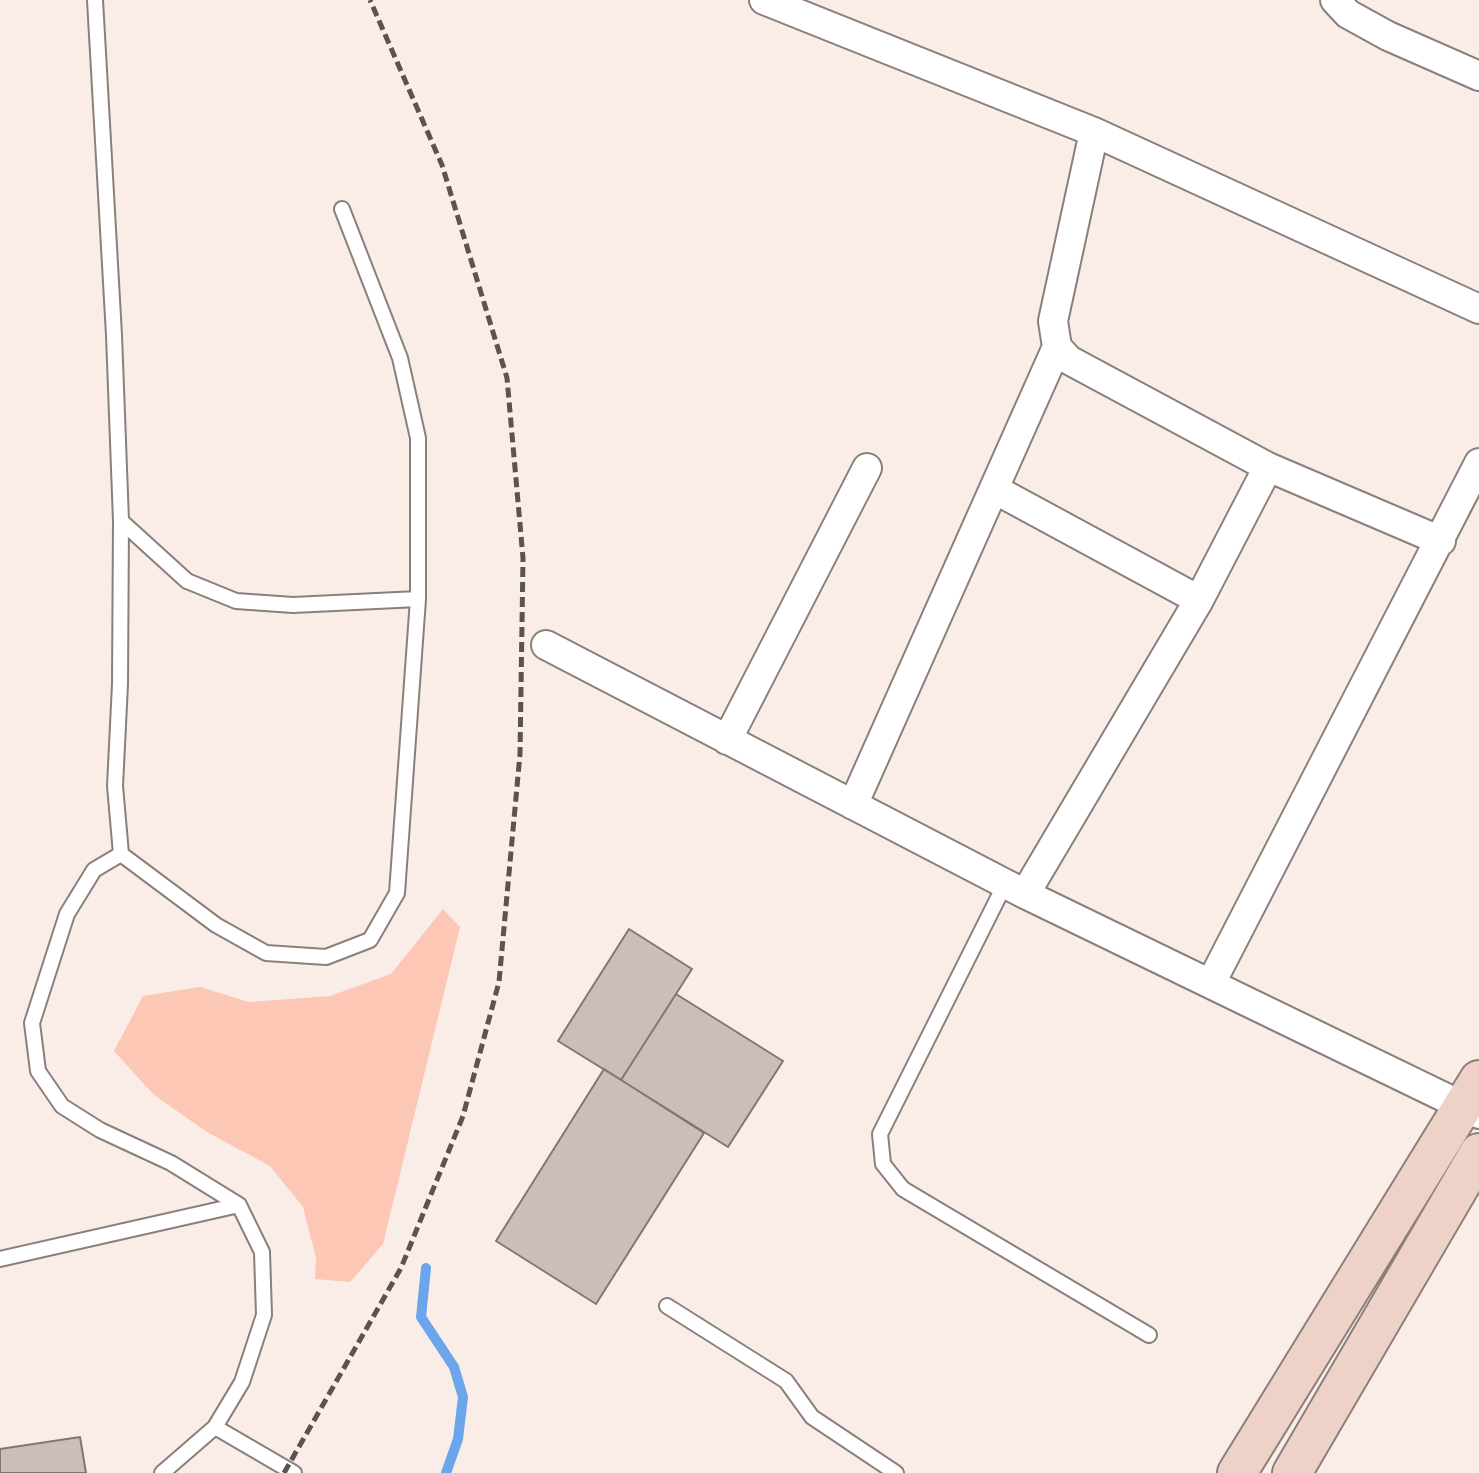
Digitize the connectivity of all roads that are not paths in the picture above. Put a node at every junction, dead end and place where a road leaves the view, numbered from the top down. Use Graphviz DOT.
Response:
graph roads {
  1 [pos="95,0"];
  2 [pos="764,0"];
  3 [pos="1335,0"];
  4 [pos="1479,76"];
  5 [pos="1094,132"];
  6 [pos="342,209"];
  7 [pos="1479,309"];
  8 [pos="1057,347"];
  9 [pos="1479,464"];
  10 [pos="1268,467"];
  11 [pos="867,468"];
  12 [pos="994,489"];
  13 [pos="121,521"];
  14 [pos="1441,541"];
  15 [pos="418,599"];
  16 [pos="1199,600"];
  17 [pos="546,645"];
  18 [pos="727,740"];
  19 [pos="853,805"];
  20 [pos="121,854"];
  21 [pos="1016,888"];
  22 [pos="1211,983"];
  23 [pos="1474,1100"];
  24 [pos="1479,1153"];
  25 [pos="239,1205"];
  26 [pos="0,1259"];
  27 [pos="667,1306"];
  28 [pos="1149,1335"];
  29 [pos="215,1427"];
  30 [pos="162,1473"];
  31 [pos="294,1473"];
  32 [pos="896,1473"];
  33 [pos="1237,1473"];
  34 [pos="1292,1473"];
  1 -- 13 [label="lane"];
  2 -- 5 [label="street"];
  3 -- 4 [label="street"];
  5 -- 7 [label="street"];
  5 -- 8 [label="street"];
  6 -- 15 [label="lane"];
  8 -- 10 [label="street"];
  8 -- 12 [label="street"];
  9 -- 14 [label="street"];
  10 -- 14 [label="street"];
  10 -- 16 [label="street"];
  11 -- 18 [label="street"];
  12 -- 16 [label="street"];
  12 -- 19 [label="street"];
  13 -- 15 [label="lane"];
  13 -- 20 [label="lane"];
  14 -- 22 [label="street"];
  15 -- 20 [label="lane"];
  16 -- 21 [label="street"];
  17 -- 18 [label="street"];
  18 -- 19 [label="street"];
  19 -- 21 [label="street"];
  20 -- 25 [label="lane"];
  21 -- 22 [label="street"];
  21 -- 28 [label="lane"];
  22 -- 23 [label="street"];
  23 -- 33 [label="main road"];
  24 -- 34 [label="main road"];
  25 -- 26 [label="lane"];
  25 -- 29 [label="lane"];
  27 -- 32 [label="lane"];
  29 -- 30 [label="lane"];
  29 -- 31 [label="lane"];
}
